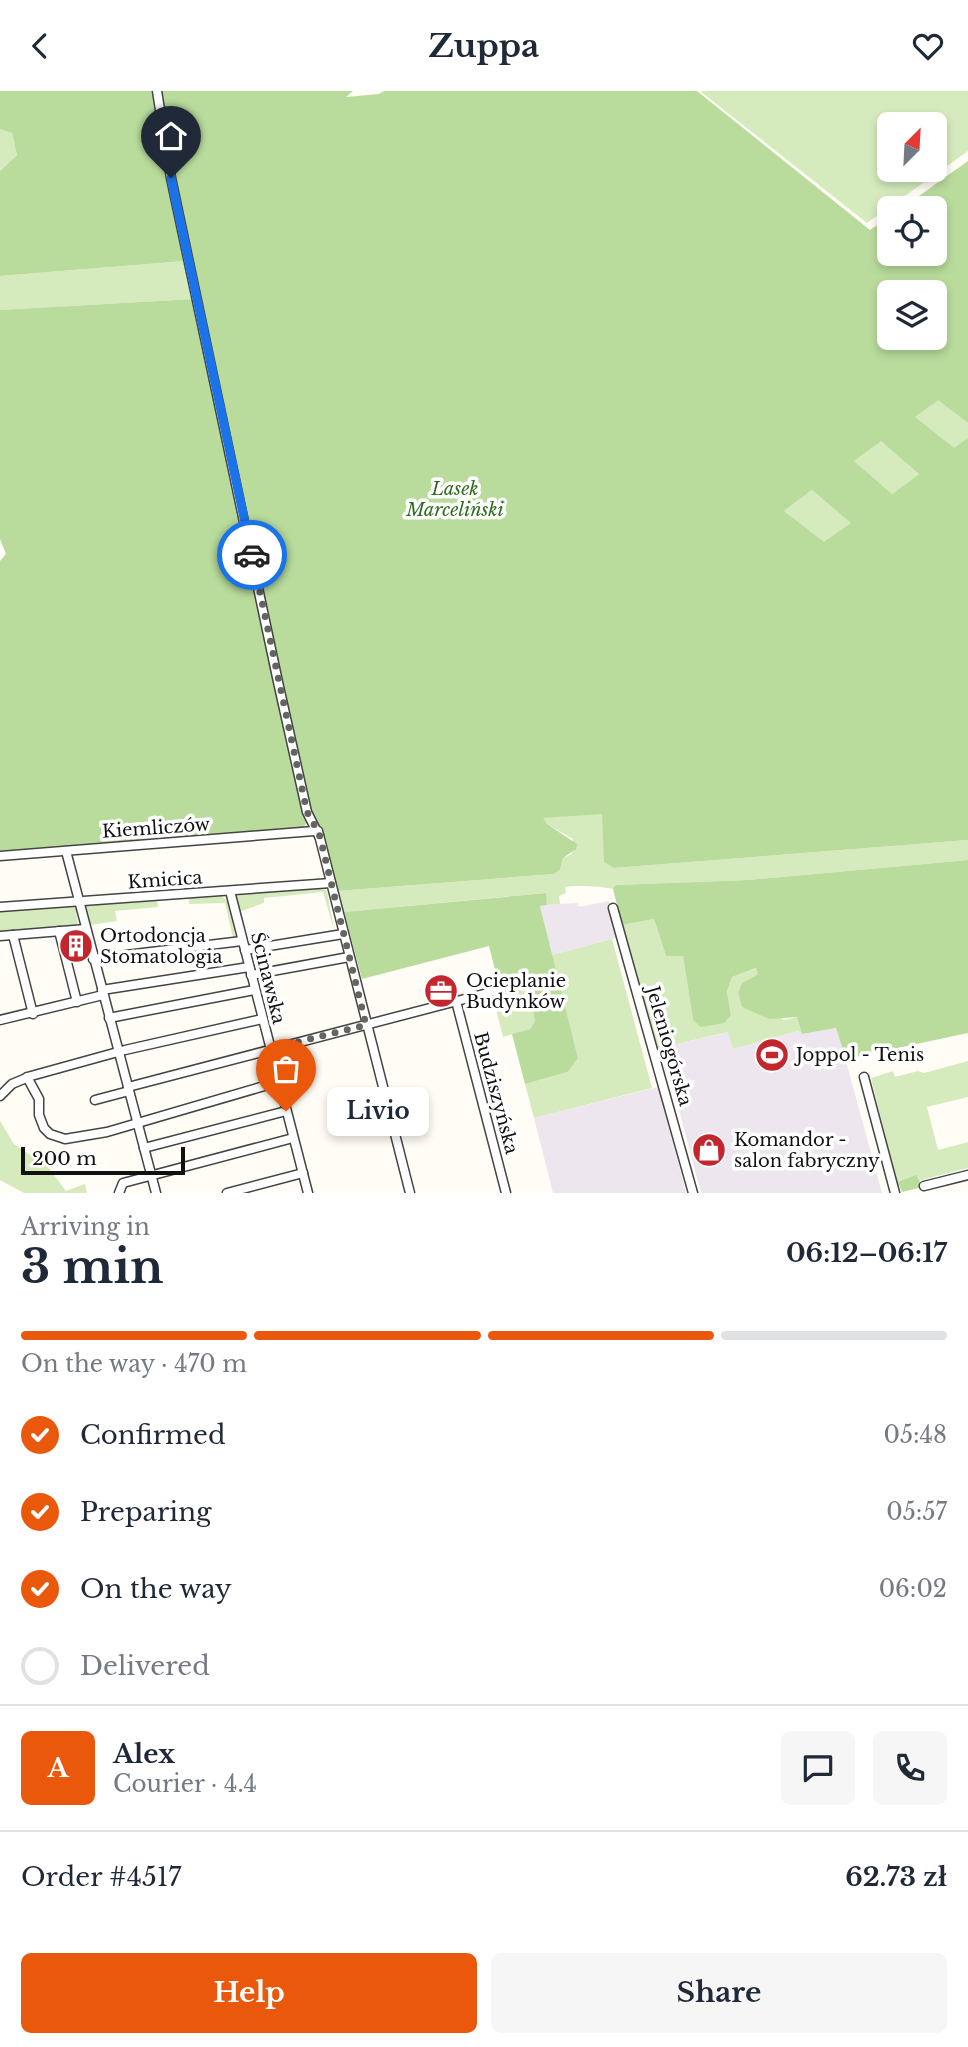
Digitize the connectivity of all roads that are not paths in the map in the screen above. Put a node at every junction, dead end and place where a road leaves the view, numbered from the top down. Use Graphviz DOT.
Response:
graph roads {
  1 [pos="157,91"];
  2 [pos="316,834"];
  3 [pos="66,851"];
  4 [pos="0,856"];
  5 [pos="331,883"];
  6 [pos="230,891"];
  7 [pos="78,901"];
  8 [pos="1,907"];
  9 [pos="613,908"];
  10 [pos="86,929"];
  11 [pos="59,931"];
  12 [pos="343,934"];
  13 [pos="6,935"];
  14 [pos="244,945"];
  15 [pos="349,957"];
  16 [pos="93,959"];
  17 [pos="250,971"];
  18 [pos="254,990"];
  19 [pos="499,990"];
  20 [pos="102,993"];
  21 [pos="456,1001"];
  22 [pos="77,1002"];
  23 [pos="33,1014"];
  24 [pos="109,1018"];
  25 [pos="262,1019"];
  26 [pos="0,1020"];
  27 [pos="366,1025"];
  28 [pos="270,1049"];
  29 [pos="118,1052"];
  30 [pos="27,1077"];
  31 [pos="864,1077"];
  32 [pos="278,1082"];
  33 [pos="128,1089"];
  34 [pos="0,1096"];
  35 [pos="95,1100"];
  36 [pos="286,1111"];
  37 [pos="137,1120"];
  38 [pos="293,1138"];
  39 [pos="144,1148"];
  40 [pos="303,1173"];
  41 [pos="968,1175"];
  42 [pos="151,1176"];
  43 [pos="924,1186"];
  44 [pos="119,1193"];
  45 [pos="156,1193"];
  46 [pos="227,1193"];
  47 [pos="308,1193"];
  48 [pos="410,1193"];
  49 [pos="506,1193"];
  50 [pos="693,1193"];
  51 [pos="895,1193"];
  1 -- 2 [label="street"];
  2 -- 3 [label="street, Kiemliczów"];
  2 -- 5 [label="street"];
  3 -- 4 [label="street, Kiemliczów"];
  3 -- 7 [label="street"];
  5 -- 6 [label="street, Kmicica"];
  5 -- 12 [label="street"];
  6 -- 7 [label="street, Kmicica"];
  6 -- 14 [label="street, Ścinawska"];
  7 -- 8 [label="street, Kmicica"];
  7 -- 10 [label="street"];
  9 -- 50 [label="street, Jeleniogórska"];
  10 -- 11 [label="street"];
  10 -- 16 [label="street"];
  11 -- 13 [label="street"];
  11 -- 22 [label="street"];
  12 -- 14 [label="street"];
  12 -- 15 [label="street"];
  13 -- 23 [label="street"];
  14 -- 16 [label="street"];
  14 -- 17 [label="street, Ścinawska"];
  15 -- 17 [label="street"];
  15 -- 27 [label="street"];
  16 -- 20 [label="street"];
  17 -- 18 [label="street, Ścinawska"];
  17 -- 20 [label="street"];
  18 -- 24 [label="street"];
  18 -- 25 [label="street, Ścinawska"];
  19 -- 21 [label="street"];
  20 -- 22 [label="street"];
  20 -- 24 [label="street"];
  21 -- 27 [label="street"];
  21 -- 49 [label="street, Budziszyńska"];
  22 -- 23 [label="street"];
  23 -- 26 [label="street"];
  24 -- 29 [label="street"];
  25 -- 28 [label="street, Ścinawska"];
  25 -- 29 [label="street"];
  27 -- 28 [label="street"];
  27 -- 48 [label="street"];
  28 -- 32 [label="street, Ścinawska"];
  28 -- 33 [label="street"];
  29 -- 30 [label="street"];
  29 -- 33 [label="street"];
  30 -- 34 [label="street"];
  30 -- 37 [label="street"];
  31 -- 51 [label="street"];
  32 -- 36 [label="street, Ścinawska"];
  32 -- 37 [label="street"];
  33 -- 35 [label="street"];
  33 -- 37 [label="street"];
  36 -- 38 [label="street, Ścinawska"];
  36 -- 39 [label="street"];
  37 -- 39 [label="street"];
  38 -- 40 [label="street, Ścinawska"];
  38 -- 42 [label="street"];
  39 -- 42 [label="street"];
  40 -- 46 [label="street"];
  40 -- 47 [label="street, Ścinawska"];
  41 -- 43 [label="street"];
  42 -- 44 [label="street"];
  42 -- 45 [label="street"];
}
